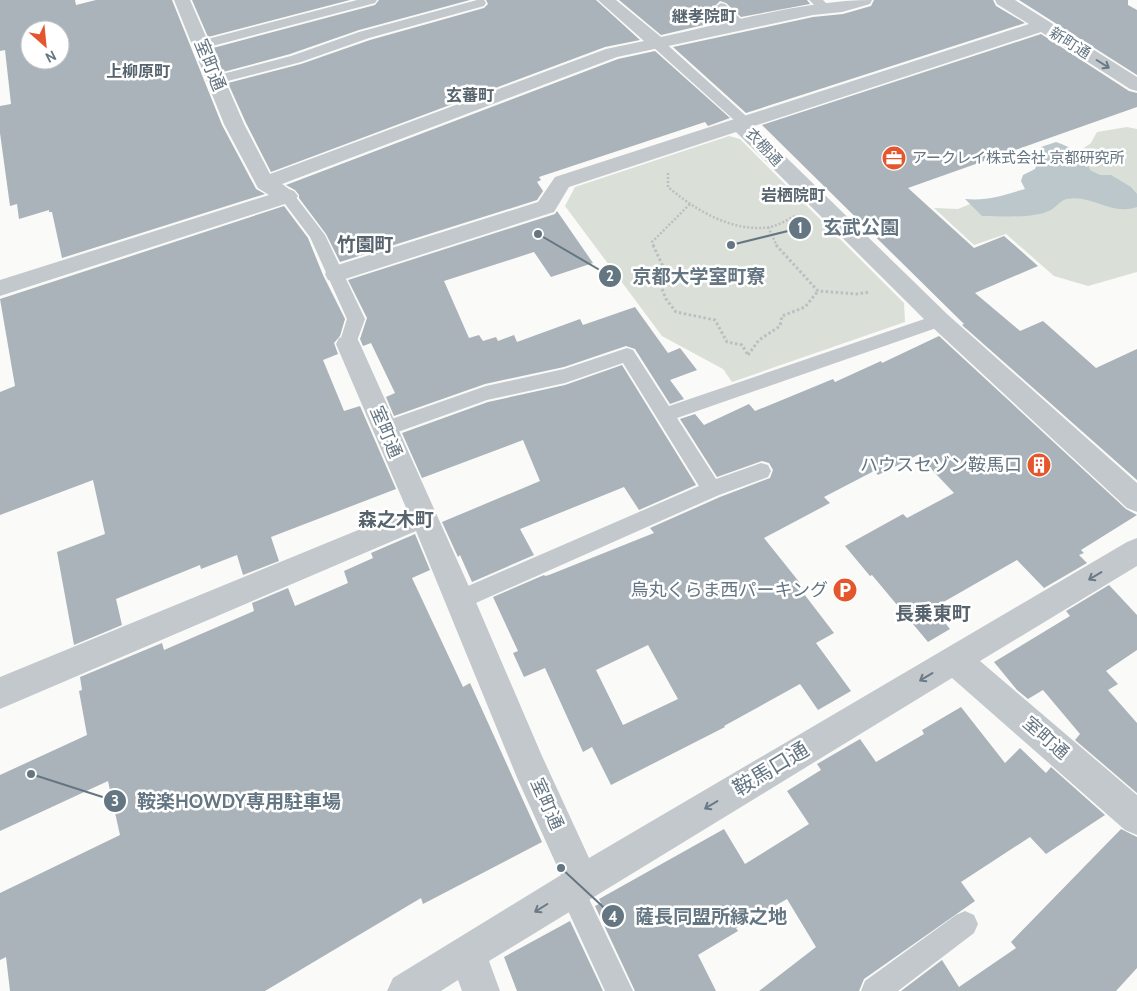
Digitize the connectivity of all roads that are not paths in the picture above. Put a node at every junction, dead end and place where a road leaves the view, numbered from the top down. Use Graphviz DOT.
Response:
graph roads {
  1 [pos="182,0"];
  2 [pos="371,0"];
  3 [pos="606,0"];
  4 [pos="864,0"];
  5 [pos="1003,0"];
  6 [pos="480,3"];
  7 [pos="821,4"];
  8 [pos="722,7"];
  9 [pos="1042,25"];
  10 [pos="741,26"];
  11 [pos="657,43"];
  12 [pos="201,45"];
  13 [pos="216,80"];
  14 [pos="1137,85"];
  15 [pos="743,123"];
  16 [pos="265,182"];
  17 [pos="287,196"];
  18 [pos="336,274"];
  19 [pos="0,288"];
  20 [pos="940,320"];
  21 [pos="348,344"];
  22 [pos="666,415"];
  23 [pos="384,430"];
  24 [pos="761,471"];
  25 [pos="712,489"];
  26 [pos="1137,500"];
  27 [pos="422,516"];
  28 [pos="1137,551"];
  29 [pos="460,600"];
  30 [pos="955,660"];
  31 [pos="0,693"];
  32 [pos="1137,818"];
  33 [pos="577,886"];
  34 [pos="965,924"];
  35 [pos="467,953"];
  36 [pos="406,991"];
  37 [pos="481,991"];
  38 [pos="619,991"];
  39 [pos="875,991"];
  1 -- 12 [label="street, 室町通"];
  2 -- 12 [label="lane"];
  3 -- 11 [label="street, 衣棚通"];
  4 -- 7 [label="street"];
  5 -- 9 [label="street, 新町通"];
  6 -- 13 [label="lane"];
  7 -- 10 [label="street"];
  8 -- 10 [label="lane"];
  9 -- 14 [label="street, 新町通, one-way"];
  9 -- 15 [label="street"];
  10 -- 11 [label="street"];
  11 -- 15 [label="lane, 衣棚通"];
  11 -- 16 [label="street"];
  12 -- 13 [label="street, 室町通"];
  13 -- 16 [label="street, 室町通"];
  15 -- 18 [label="street"];
  15 -- 20 [label="street, 衣棚通"];
  16 -- 17 [label="street, 室町通"];
  17 -- 18 [label="lane, 室町通"];
  17 -- 19 [label="street"];
  18 -- 21 [label="lane, 室町通"];
  20 -- 22 [label="lane"];
  20 -- 26 [label="street, 衣棚通"];
  21 -- 23 [label="street, 室町通"];
  22 -- 23 [label="lane"];
  22 -- 25 [label="lane"];
  23 -- 27 [label="street, 室町通"];
  24 -- 25 [label="lane"];
  25 -- 29 [label="lane"];
  27 -- 29 [label="street, 室町通"];
  27 -- 31 [label="street"];
  28 -- 30 [label="street, 鞍馬口通, one-way"];
  29 -- 33 [label="street, 室町通"];
  30 -- 32 [label="street, 室町通"];
  30 -- 33 [label="street, 鞍馬口通, one-way"];
  33 -- 35 [label="street, 鞍馬口通, one-way"];
  33 -- 38 [label="lane"];
  34 -- 39 [label="lane"];
  35 -- 36 [label="street, 鞍馬口通"];
  35 -- 37 [label="street"];
}
